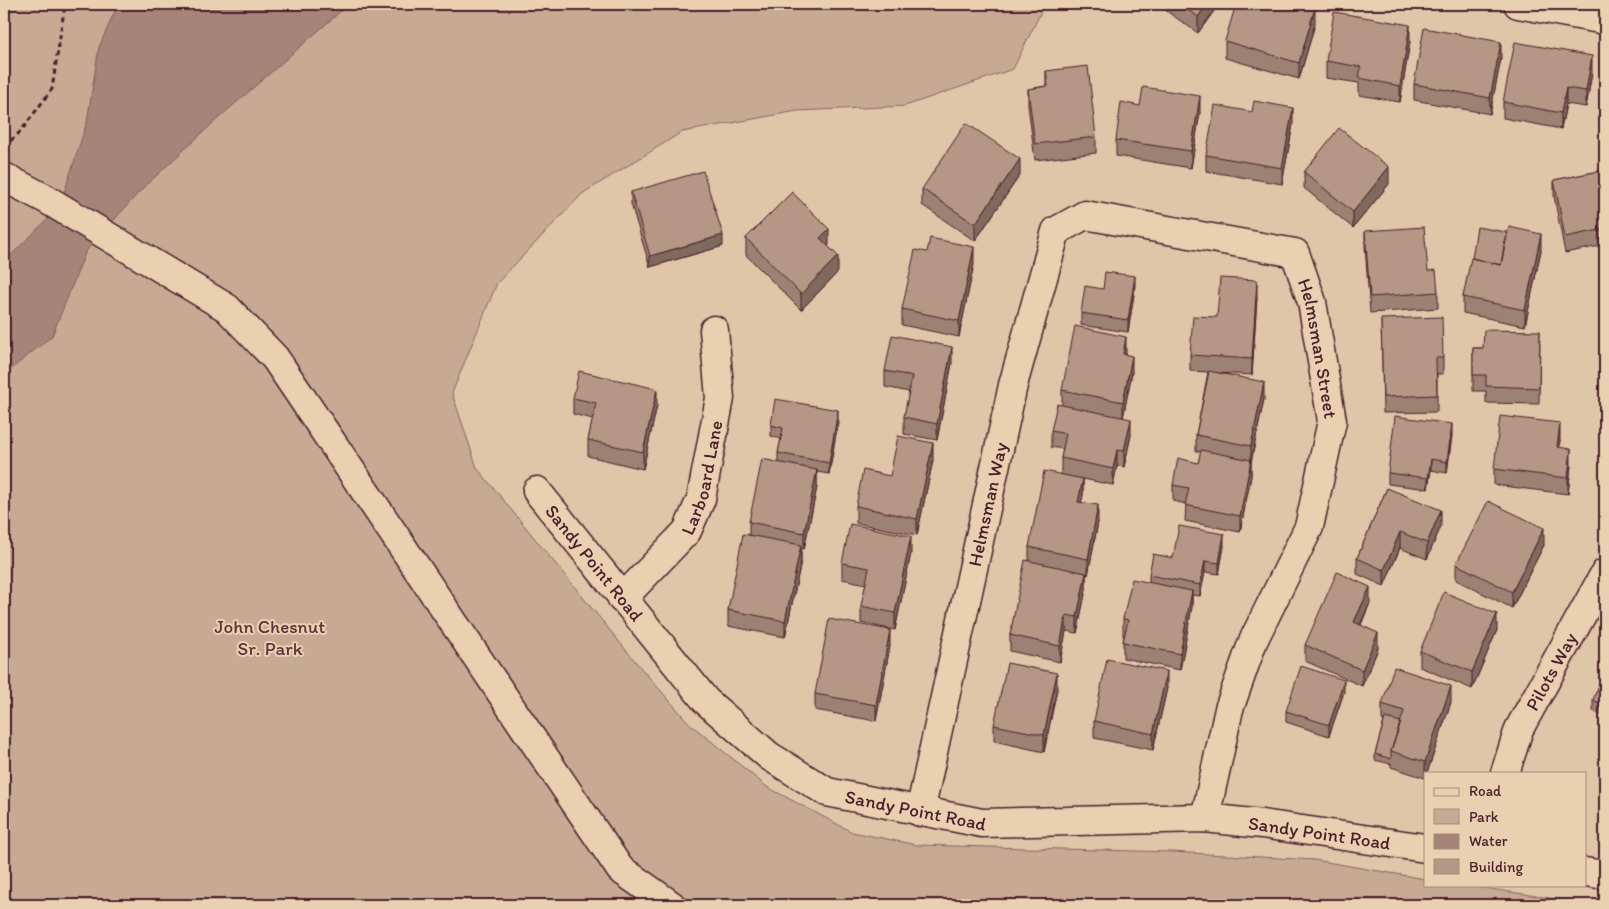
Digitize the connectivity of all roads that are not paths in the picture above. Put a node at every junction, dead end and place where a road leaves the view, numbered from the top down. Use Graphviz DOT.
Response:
graph roads {
  1 [pos="1518,4"];
  2 [pos="1605,20"];
  3 [pos="4,177"];
  4 [pos="1085,215"];
  5 [pos="714,330"];
  6 [pos="537,491"];
  7 [pos="1605,573"];
  8 [pos="622,599"];
  9 [pos="1505,772"];
  10 [pos="920,812"];
  11 [pos="1205,818"];
  12 [pos="1424,848"];
  13 [pos="1586,872"];
  14 [pos="1605,875"];
  15 [pos="671,905"];
  1 -- 2 [label="street"];
  3 -- 15 [label="street"];
  4 -- 10 [label="street, Helmsman Way"];
  4 -- 11 [label="street, Helmsman Street"];
  5 -- 8 [label="street, Larboard Lane"];
  6 -- 8 [label="street, Sandy Point Road"];
  7 -- 9 [label="street, Pilots Way"];
  8 -- 10 [label="street, Sandy Point Road"];
  10 -- 11 [label="street, Sandy Point Road"];
  11 -- 12 [label="street, Sandy Point Road"];
  13 -- 14 [label="street"];
}
